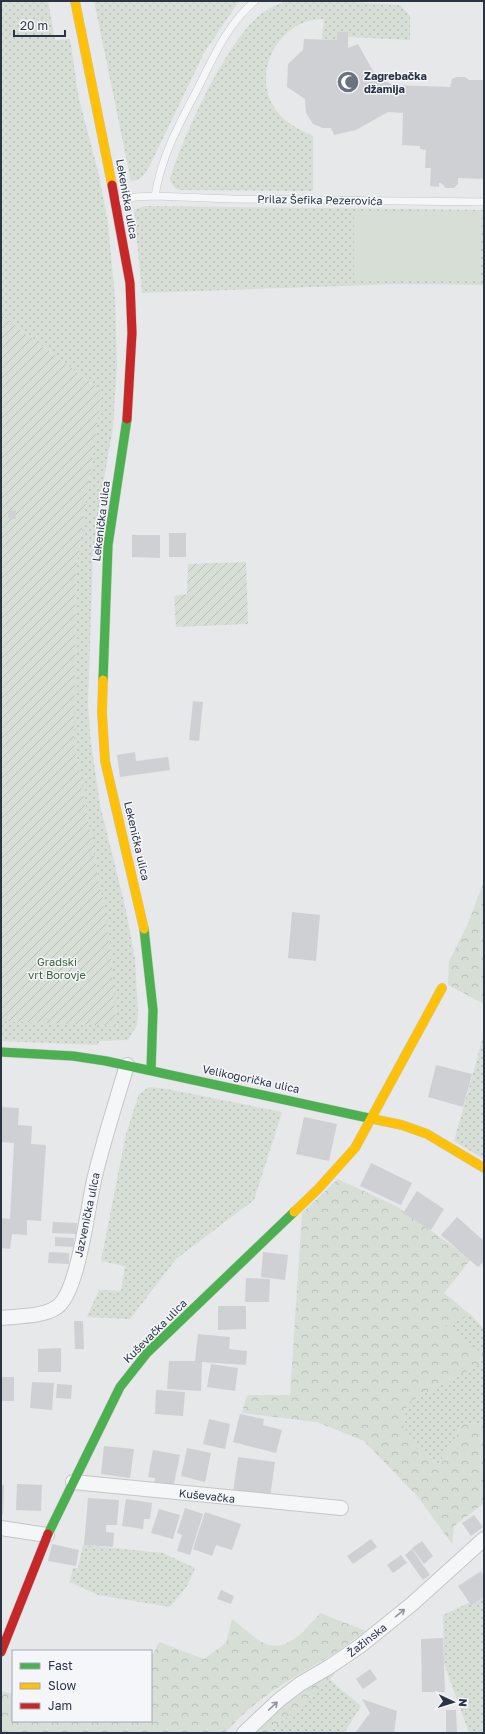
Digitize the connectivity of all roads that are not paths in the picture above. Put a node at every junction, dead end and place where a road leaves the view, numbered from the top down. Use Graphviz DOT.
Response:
graph roads {
  1 [pos="75,1"];
  2 [pos="255,1"];
  3 [pos="155,196"];
  4 [pos="484,202"];
  5 [pos="116,203"];
  6 [pos="442,988"];
  7 [pos="1,1052"];
  8 [pos="127,1065"];
  9 [pos="151,1070"];
  10 [pos="372,1117"];
  11 [pos="484,1168"];
  12 [pos="1,1318"];
  13 [pos="73,1482"];
  14 [pos="342,1508"];
  15 [pos="1,1528"];
  16 [pos="47,1534"];
  17 [pos="484,1539"];
  18 [pos="1,1652"];
  19 [pos="244,1733"];
  1 -- 5 [label="street, Lekenička ulica"];
  2 -- 3 [label="lane"];
  3 -- 4 [label="lane, Prilaz Šefika Pezerovića"];
  3 -- 5 [label="lane, Prilaz Šefika Pezerovića"];
  5 -- 9 [label="street, Lekenička ulica"];
  6 -- 10 [label="street, Kuševačka ulica"];
  7 -- 8 [label="street, Velikogorička ulica"];
  8 -- 9 [label="street, Velikogorička ulica"];
  8 -- 12 [label="street, Jazvenička ulica"];
  9 -- 10 [label="street, Velikogorička ulica"];
  10 -- 11 [label="street, Velikogorička ulica"];
  10 -- 13 [label="street, Kuševačka ulica"];
  13 -- 14 [label="street, Kuševačka"];
  13 -- 16 [label="street, Kuševačka ulica"];
  15 -- 16 [label="street"];
  16 -- 18 [label="street, Kuševačka ulica"];
  19 -- 17 [label="street, Žažinska, one-way"];
}
